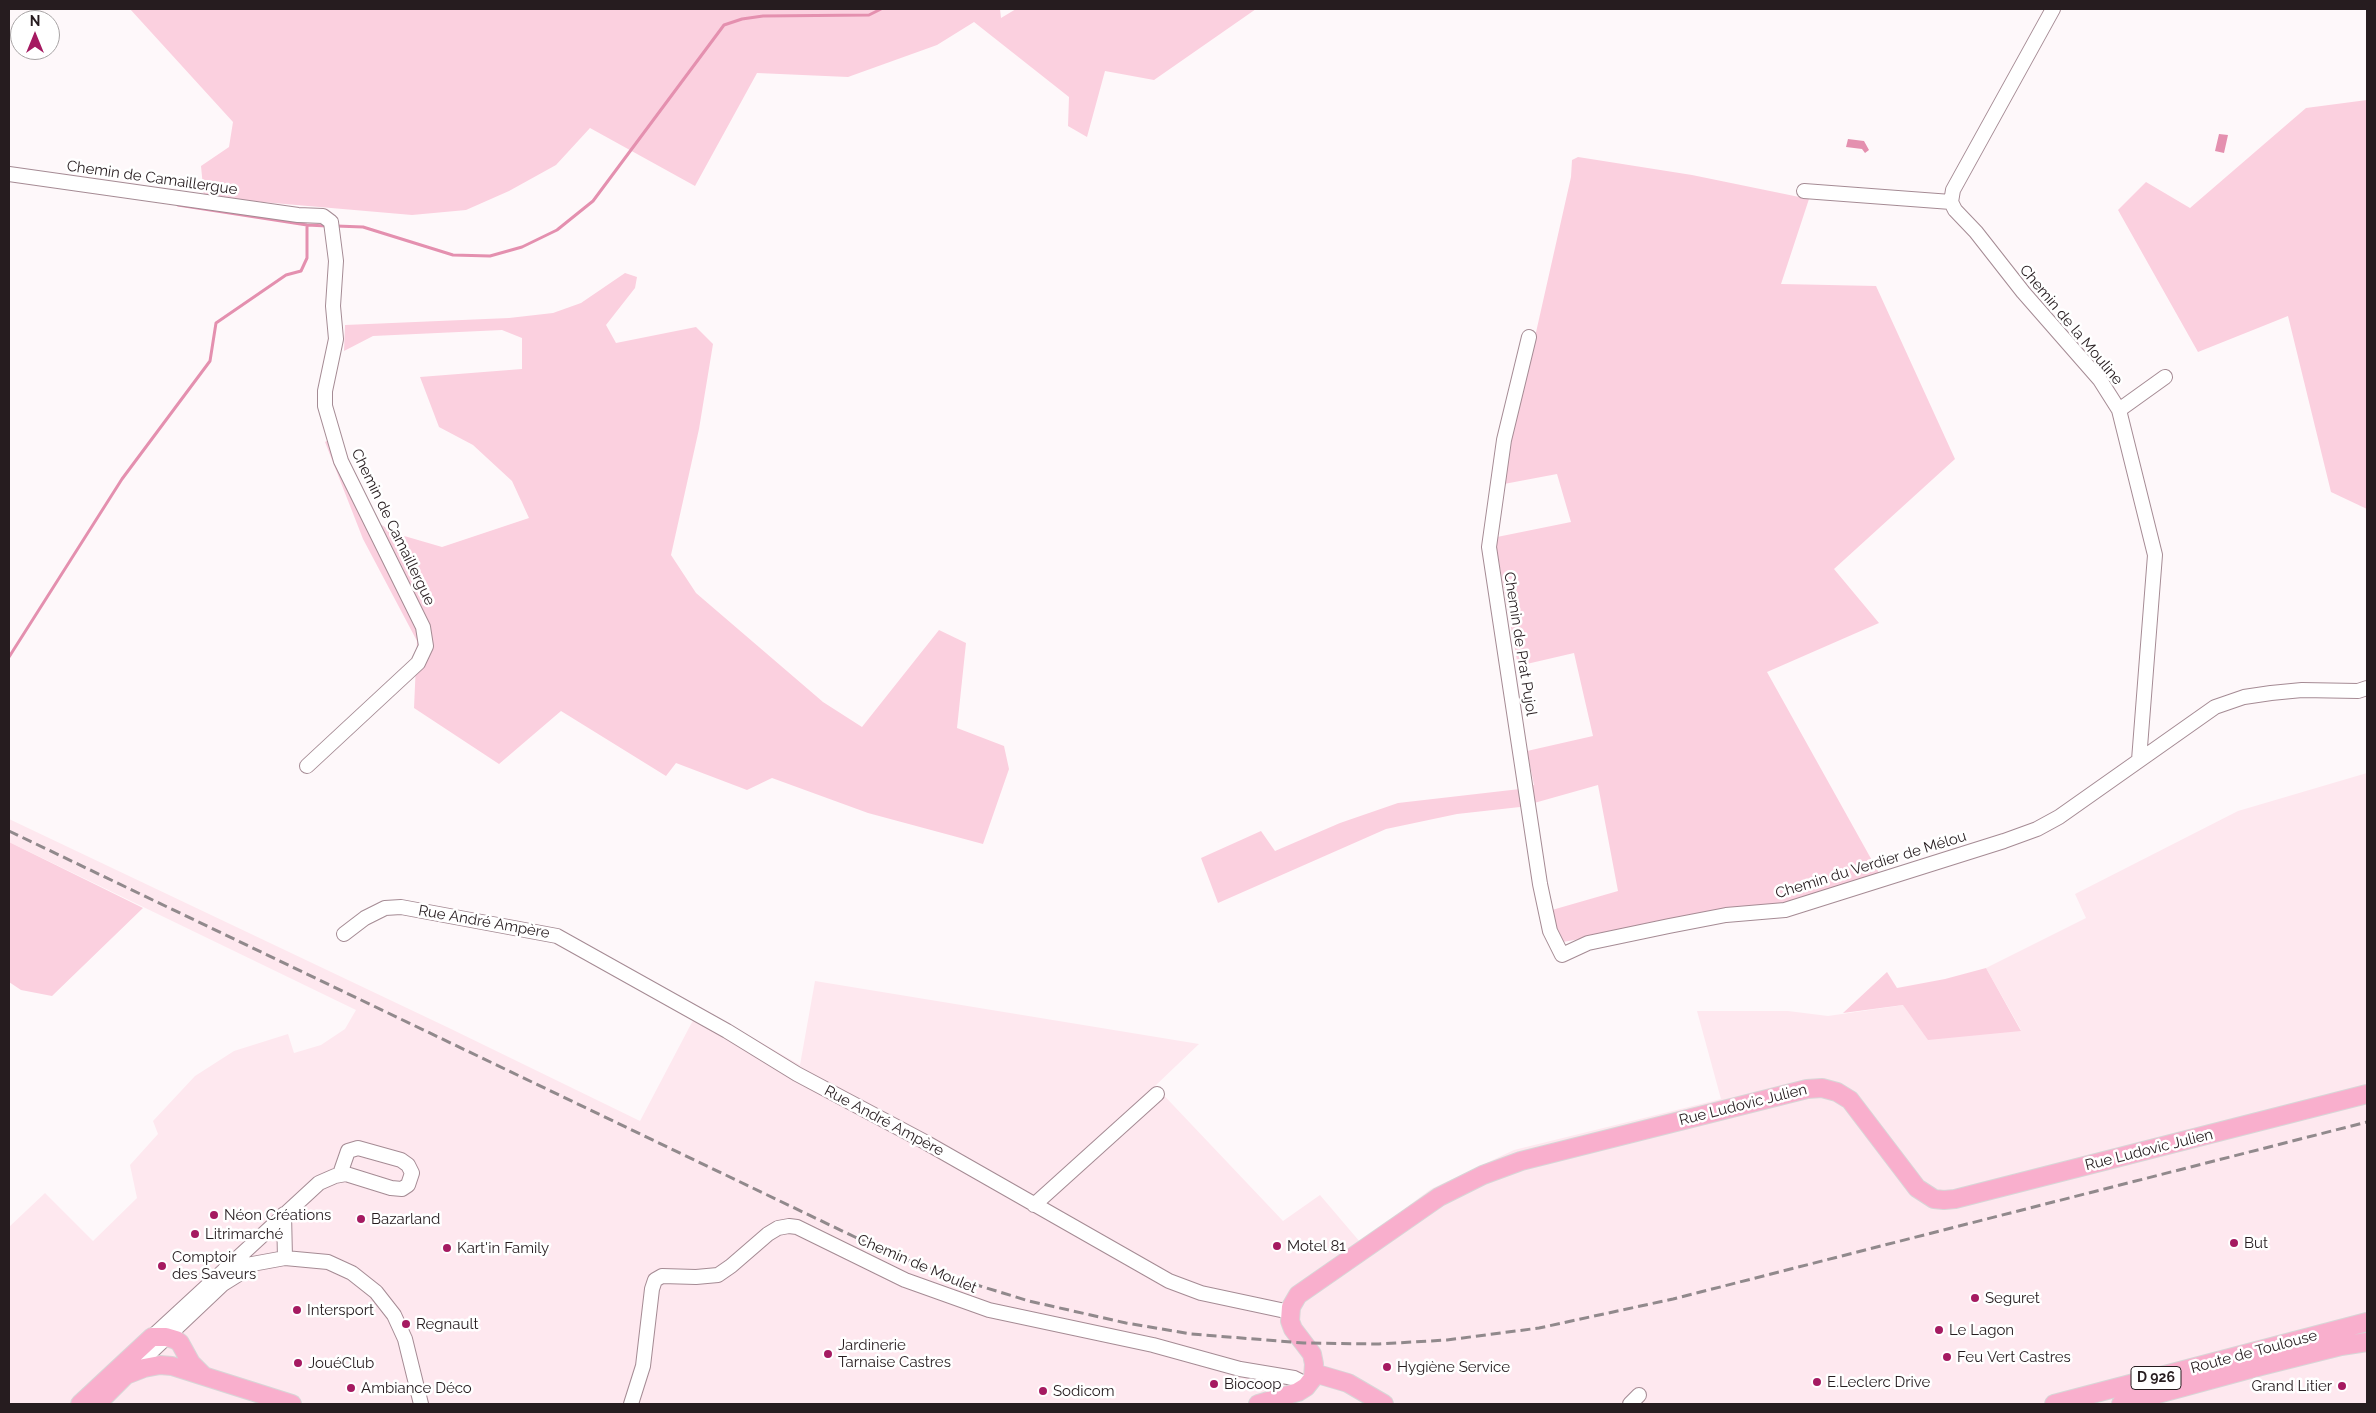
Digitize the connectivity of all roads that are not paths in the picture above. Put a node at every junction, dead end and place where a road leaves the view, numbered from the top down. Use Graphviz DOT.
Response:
graph roads {
  1 [pos="2054,9"];
  2 [pos="9,174"];
  3 [pos="1804,191"];
  4 [pos="1951,202"];
  5 [pos="1529,337"];
  6 [pos="2164,377"];
  7 [pos="2119,410"];
  8 [pos="2363,689"];
  9 [pos="2140,760"];
  10 [pos="308,766"];
  11 [pos="344,934"];
  12 [pos="1562,955"];
  13 [pos="1157,1094"];
  14 [pos="2367,1094"];
  15 [pos="340,1174"];
  16 [pos="1034,1205"];
  17 [pos="284,1214"];
  18 [pos="256,1240"];
  19 [pos="285,1258"];
  20 [pos="258,1263"];
  21 [pos="225,1268"];
  22 [pos="1290,1312"];
  23 [pos="2367,1322"];
  24 [pos="165,1336"];
  25 [pos="2367,1342"];
  26 [pos="172,1366"];
  27 [pos="126,1376"];
  28 [pos="204,1376"];
  29 [pos="1311,1379"];
  30 [pos="419,1402"];
  31 [pos="80,1404"];
  32 [pos="96,1404"];
  33 [pos="292,1404"];
  34 [pos="631,1404"];
  35 [pos="1258,1404"];
  36 [pos="1384,1404"];
  37 [pos="2054,1404"];
  38 [pos="2121,1404"];
  1 -- 4 [label="street"];
  2 -- 10 [label="street, Chemin de Camaillergue"];
  3 -- 4 [label="street"];
  4 -- 7 [label="street, Chemin de la Mouline"];
  5 -- 12 [label="street, Chemin de Prat Pujol"];
  6 -- 7 [label="street"];
  7 -- 9 [label="street, Chemin de la Mouline"];
  8 -- 9 [label="street, Chemin du Verdier de Mélou"];
  9 -- 12 [label="street, Chemin du Verdier de Mélou"];
  11 -- 16 [label="street, Rue André Ampère"];
  13 -- 16 [label="street"];
  14 -- 22 [label="main road, Rue Ludovic Julien"];
  15 -- 15 [label="street"];
  15 -- 17 [label="street"];
  16 -- 22 [label="street, Rue André Ampère"];
  17 -- 18 [label="street"];
  17 -- 19 [label="street"];
  18 -- 20 [label="street"];
  18 -- 21 [label="street"];
  19 -- 20 [label="street"];
  19 -- 30 [label="street"];
  20 -- 21 [label="street"];
  20 -- 24 [label="street"];
  21 -- 24 [label="street"];
  22 -- 29 [label="main road"];
  23 -- 37 [label="main road, Route de Toulouse / D 926"];
  24 -- 26 [label="street"];
  24 -- 27 [label="street"];
  24 -- 28 [label="main road"];
  24 -- 31 [label="main road"];
  25 -- 38 [label="main road, Route de Toulouse / D 926"];
  26 -- 27 [label="main road"];
  26 -- 28 [label="main road"];
  27 -- 32 [label="main road"];
  28 -- 33 [label="main road"];
  29 -- 34 [label="street, Chemin de Moulet"];
  29 -- 35 [label="main road"];
  29 -- 36 [label="main road"];
}
